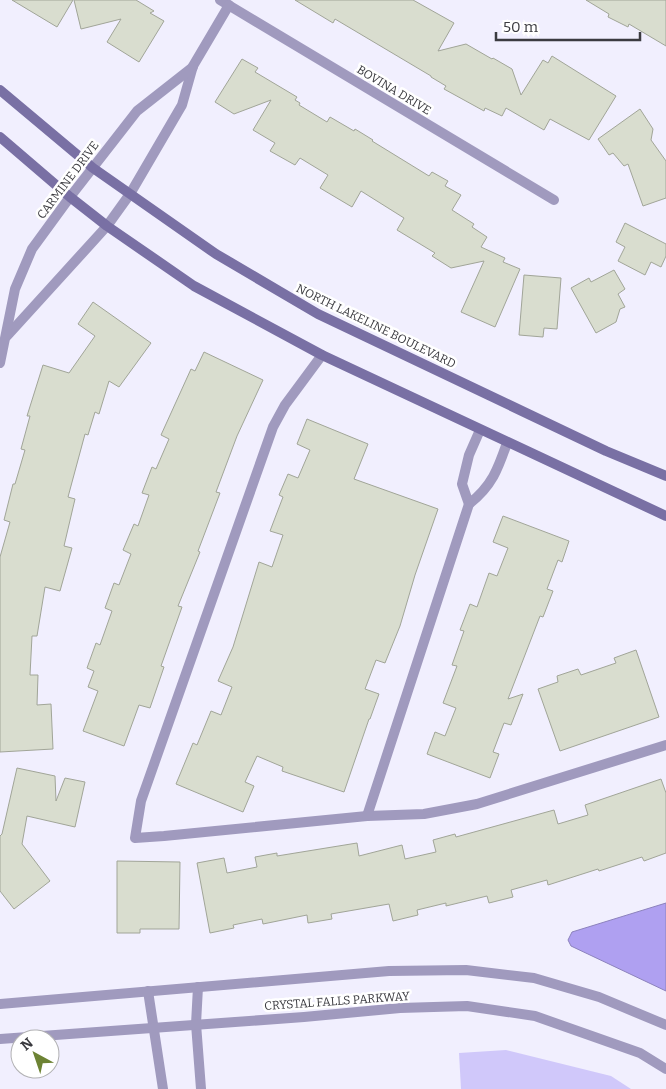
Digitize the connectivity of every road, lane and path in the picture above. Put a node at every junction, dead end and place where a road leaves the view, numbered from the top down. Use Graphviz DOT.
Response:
graph roads {
  1 [pos="225,3"];
  2 [pos="193,66"];
  3 [pos="0,90"];
  4 [pos="0,137"];
  5 [pos="93,168"];
  6 [pos="130,194"];
  7 [pos="70,197"];
  8 [pos="554,200"];
  9 [pos="107,226"];
  10 [pos="7,336"];
  11 [pos="322,355"];
  12 [pos="0,363"];
  13 [pos="480,430"];
  14 [pos="507,442"];
  15 [pos="666,476"];
  16 [pos="469,504"];
  17 [pos="666,516"];
  18 [pos="666,745"];
  19 [pos="367,816"];
  20 [pos="198,987"];
  21 [pos="148,991"];
  22 [pos="0,1004"];
  23 [pos="196,1024"];
  24 [pos="666,1025"];
  25 [pos="152,1027"];
  26 [pos="0,1039"];
  27 [pos="666,1069"];
  28 [pos="163,1089"];
  29 [pos="201,1089"];
  1 -- 2 [label="street, CARMINE DRIVE"];
  1 -- 8 [label="street, BOVINA DRIVE"];
  2 -- 5 [label="street, CARMINE DRIVE"];
  2 -- 6 [label="street, CARMINE DRIVE"];
  3 -- 5 [label="main road, NORTH LAKELINE BOULEVARD"];
  4 -- 7 [label="main road"];
  5 -- 6 [label="main road, NORTH LAKELINE BOULEVARD"];
  5 -- 7 [label="street, CARMINE DRIVE"];
  6 -- 9 [label="street, CARMINE DRIVE"];
  6 -- 15 [label="main road, NORTH LAKELINE BOULEVARD"];
  7 -- 9 [label="main road"];
  7 -- 10 [label="street, CARMINE DRIVE"];
  9 -- 10 [label="street, CARMINE DRIVE"];
  9 -- 11 [label="main road"];
  10 -- 12 [label="street, CARMINE DRIVE"];
  11 -- 13 [label="main road"];
  11 -- 19 [label="street"];
  13 -- 14 [label="main road"];
  13 -- 16 [label="street"];
  14 -- 16 [label="street"];
  14 -- 17 [label="main road"];
  16 -- 19 [label="street"];
  18 -- 19 [label="street"];
  20 -- 21 [label="street, CRYSTAL FALLS PARKWAY"];
  20 -- 23 [label="street"];
  20 -- 24 [label="street, CRYSTAL FALLS PARKWAY"];
  21 -- 22 [label="street, CRYSTAL FALLS PARKWAY"];
  21 -- 25 [label="street"];
  23 -- 25 [label="street, CRYSTAL FALLS PARKWAY"];
  23 -- 27 [label="street, CRYSTAL FALLS PARKWAY"];
  23 -- 29 [label="street"];
  25 -- 26 [label="street, CRYSTAL FALLS PARKWAY"];
  25 -- 28 [label="street"];
}
